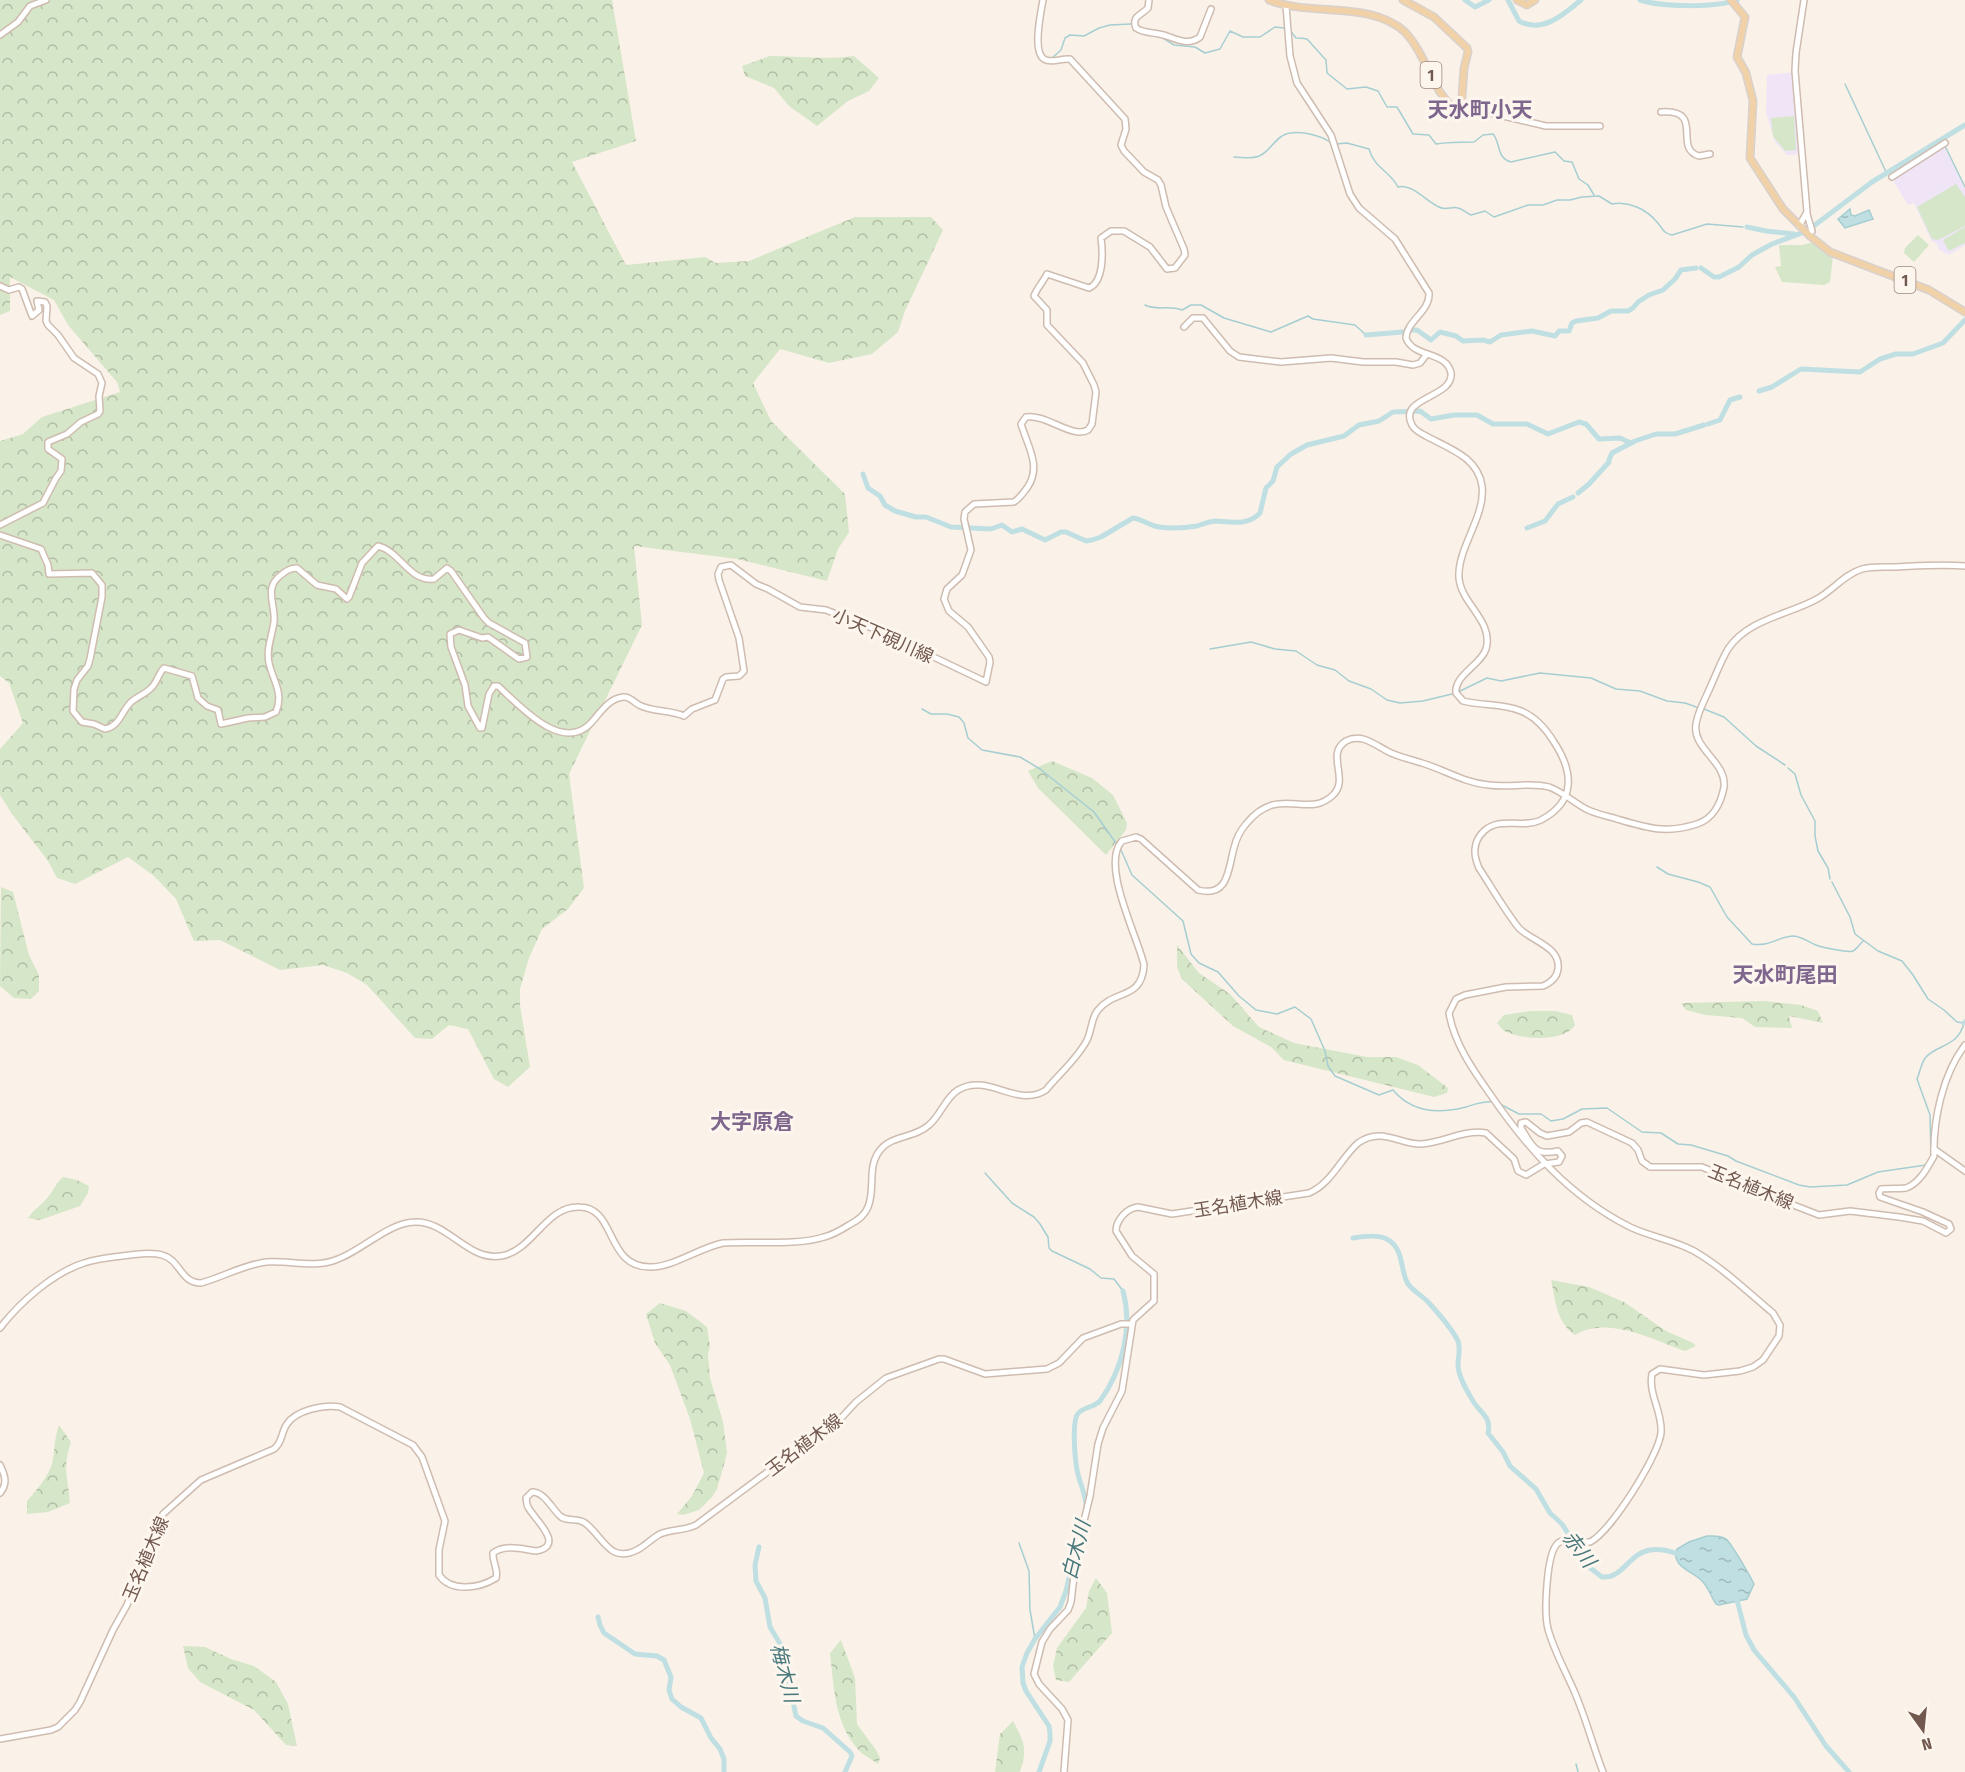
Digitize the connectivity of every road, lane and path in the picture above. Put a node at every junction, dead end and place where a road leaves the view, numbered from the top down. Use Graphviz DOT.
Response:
graph roads {
  1 [pos="46,0"];
  2 [pos="1043,0"];
  3 [pos="1149,0"];
  4 [pos="1269,0"];
  5 [pos="1403,0"];
  6 [pos="1517,0"];
  7 [pos="1535,0"];
  8 [pos="1731,0"];
  9 [pos="1804,0"];
  10 [pos="1286,6"];
  11 [pos="1211,9"];
  12 [pos="0,35"];
  13 [pos="1461,111"];
  14 [pos="1661,112"];
  15 [pos="1600,126"];
  16 [pos="1945,143"];
  17 [pos="1710,154"];
  18 [pos="1892,177"];
  19 [pos="1807,212"];
  20 [pos="1807,229"];
  21 [pos="0,286"];
  22 [pos="1965,312"];
  23 [pos="1184,327"];
  24 [pos="1427,354"];
  25 [pos="0,525"];
  26 [pos="0,535"];
  27 [pos="1965,566"];
  28 [pos="1565,795"];
  29 [pos="1965,1045"];
  30 [pos="1934,1149"];
  31 [pos="1544,1164"];
  32 [pos="1965,1171"];
  33 [pos="1128,1324"];
  34 [pos="0,1328"];
  35 [pos="0,1465"];
  36 [pos="0,1493"];
  37 [pos="0,1739"];
  38 [pos="1064,1772"];
  39 [pos="1603,1772"];
  1 -- 12 [label="main road"];
  2 -- 26 [label="main road, 小天下硯川線"];
  3 -- 11 [label="main road"];
  4 -- 10 [label="main road, 1"];
  5 -- 13 [label="main road, 1"];
  6 -- 7 [label="main road"];
  8 -- 20 [label="main road, 1"];
  9 -- 19 [label="main road"];
  10 -- 13 [label="main road, 1"];
  10 -- 24 [label="main road"];
  13 -- 15 [label="main road"];
  14 -- 17 [label="main road"];
  16 -- 18 [label="main road"];
  19 -- 20 [label="main road"];
  19 -- 20 [label="main road"];
  20 -- 22 [label="main road, 1"];
  21 -- 25 [label="main road"];
  23 -- 24 [label="main road"];
  24 -- 28 [label="main road"];
  27 -- 28 [label="main road"];
  28 -- 31 [label="main road"];
  28 -- 34 [label="main road"];
  29 -- 30 [label="main road"];
  30 -- 31 [label="main road, 玉名植木線"];
  30 -- 32 [label="main road"];
  31 -- 33 [label="main road, 玉名植木線"];
  31 -- 39 [label="main road"];
  33 -- 37 [label="main road, 玉名植木線"];
  33 -- 38 [label="main road"];
  35 -- 36 [label="main road"];
}
